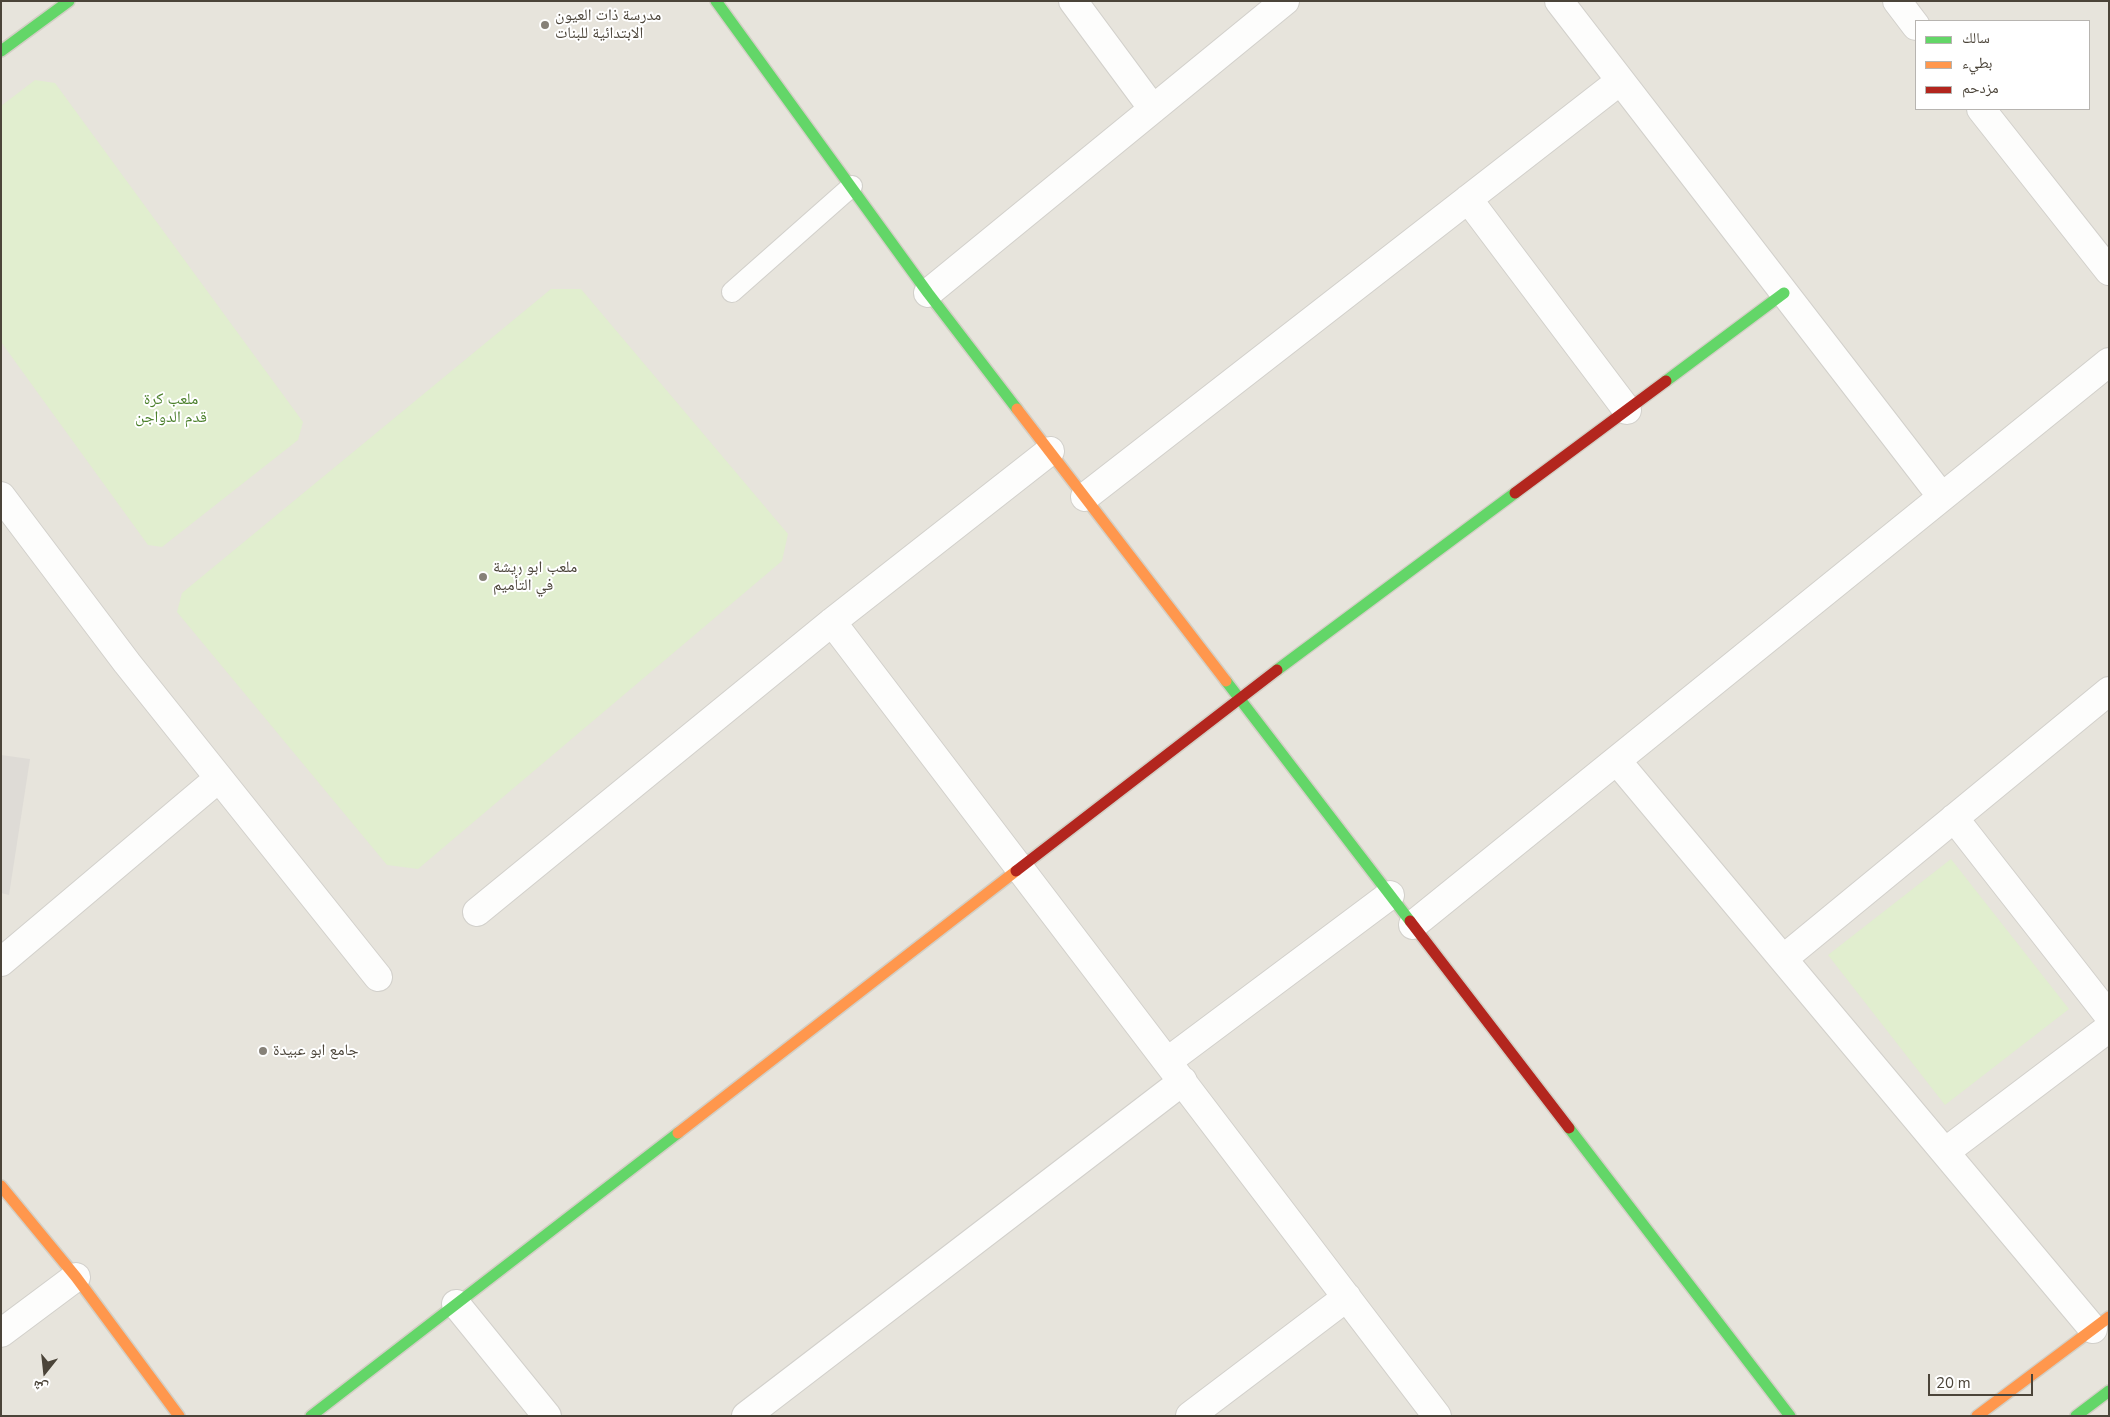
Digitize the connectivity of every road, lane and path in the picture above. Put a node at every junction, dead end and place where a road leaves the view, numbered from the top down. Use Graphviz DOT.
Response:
graph roads {
  1 [pos="69,1"];
  2 [pos="716,1"];
  3 [pos="1073,1"];
  4 [pos="1286,1"];
  5 [pos="1559,1"];
  6 [pos="1897,1"];
  7 [pos="1915,25"];
  8 [pos="1,51"];
  9 [pos="1620,81"];
  10 [pos="1153,109"];
  11 [pos="1982,110"];
  12 [pos="852,186"];
  13 [pos="1468,199"];
  14 [pos="2109,271"];
  15 [pos="732,292"];
  16 [pos="928,293"];
  17 [pos="1784,293"];
  18 [pos="2109,362"];
  19 [pos="1627,410"];
  20 [pos="1050,452"];
  21 [pos="1,496"];
  22 [pos="1085,497"];
  23 [pos="1942,497"];
  24 [pos="832,622"];
  25 [pos="2109,691"];
  26 [pos="1240,698"];
  27 [pos="1617,761"];
  28 [pos="219,778"];
  29 [pos="1954,818"];
  30 [pos="1020,868"];
  31 [pos="1390,895"];
  32 [pos="477,912"];
  33 [pos="1413,925"];
  34 [pos="1783,959"];
  35 [pos="1,962"];
  36 [pos="378,978"];
  37 [pos="2109,1016"];
  38 [pos="2109,1028"];
  39 [pos="1175,1071"];
  40 [pos="1945,1152"];
  41 [pos="1,1186"];
  42 [pos="76,1277"];
  43 [pos="1347,1297"];
  44 [pos="456,1304"];
  45 [pos="2101,1323"];
  46 [pos="1,1333"];
  47 [pos="2109,1391"];
  48 [pos="179,1416"];
  49 [pos="311,1416"];
  50 [pos="546,1416"];
  51 [pos="746,1416"];
  52 [pos="1190,1416"];
  53 [pos="1437,1416"];
  54 [pos="1790,1416"];
  55 [pos="1977,1416"];
  56 [pos="2076,1416"];
  1 -- 8 [label="street"];
  2 -- 12 [label="street"];
  3 -- 10 [label="street"];
  4 -- 10 [label="street"];
  5 -- 9 [label="street"];
  6 -- 7 [label="street"];
  9 -- 13 [label="street"];
  9 -- 17 [label="street"];
  10 -- 16 [label="street"];
  11 -- 14 [label="street"];
  12 -- 15 [label="lane"];
  12 -- 16 [label="street"];
  13 -- 19 [label="street"];
  13 -- 22 [label="street"];
  16 -- 20 [label="street"];
  17 -- 19 [label="street"];
  17 -- 23 [label="street"];
  18 -- 23 [label="street"];
  19 -- 26 [label="street"];
  20 -- 22 [label="street"];
  20 -- 24 [label="street"];
  21 -- 28 [label="street"];
  22 -- 26 [label="street"];
  23 -- 27 [label="street"];
  24 -- 30 [label="street"];
  24 -- 32 [label="street"];
  25 -- 29 [label="street"];
  26 -- 30 [label="street"];
  26 -- 31 [label="street"];
  27 -- 33 [label="street"];
  27 -- 34 [label="street"];
  28 -- 35 [label="street"];
  28 -- 36 [label="street"];
  29 -- 34 [label="street"];
  29 -- 37 [label="street"];
  30 -- 39 [label="street"];
  30 -- 44 [label="street"];
  31 -- 33 [label="street"];
  31 -- 39 [label="street"];
  33 -- 54 [label="street"];
  34 -- 40 [label="street"];
  38 -- 40 [label="street"];
  39 -- 43 [label="street"];
  39 -- 51 [label="street"];
  40 -- 45 [label="street"];
  41 -- 42 [label="street"];
  42 -- 46 [label="street"];
  42 -- 48 [label="street"];
  43 -- 52 [label="street"];
  43 -- 53 [label="street"];
  44 -- 49 [label="street"];
  44 -- 50 [label="street"];
  45 -- 55 [label="street"];
  47 -- 56 [label="street"];
}
